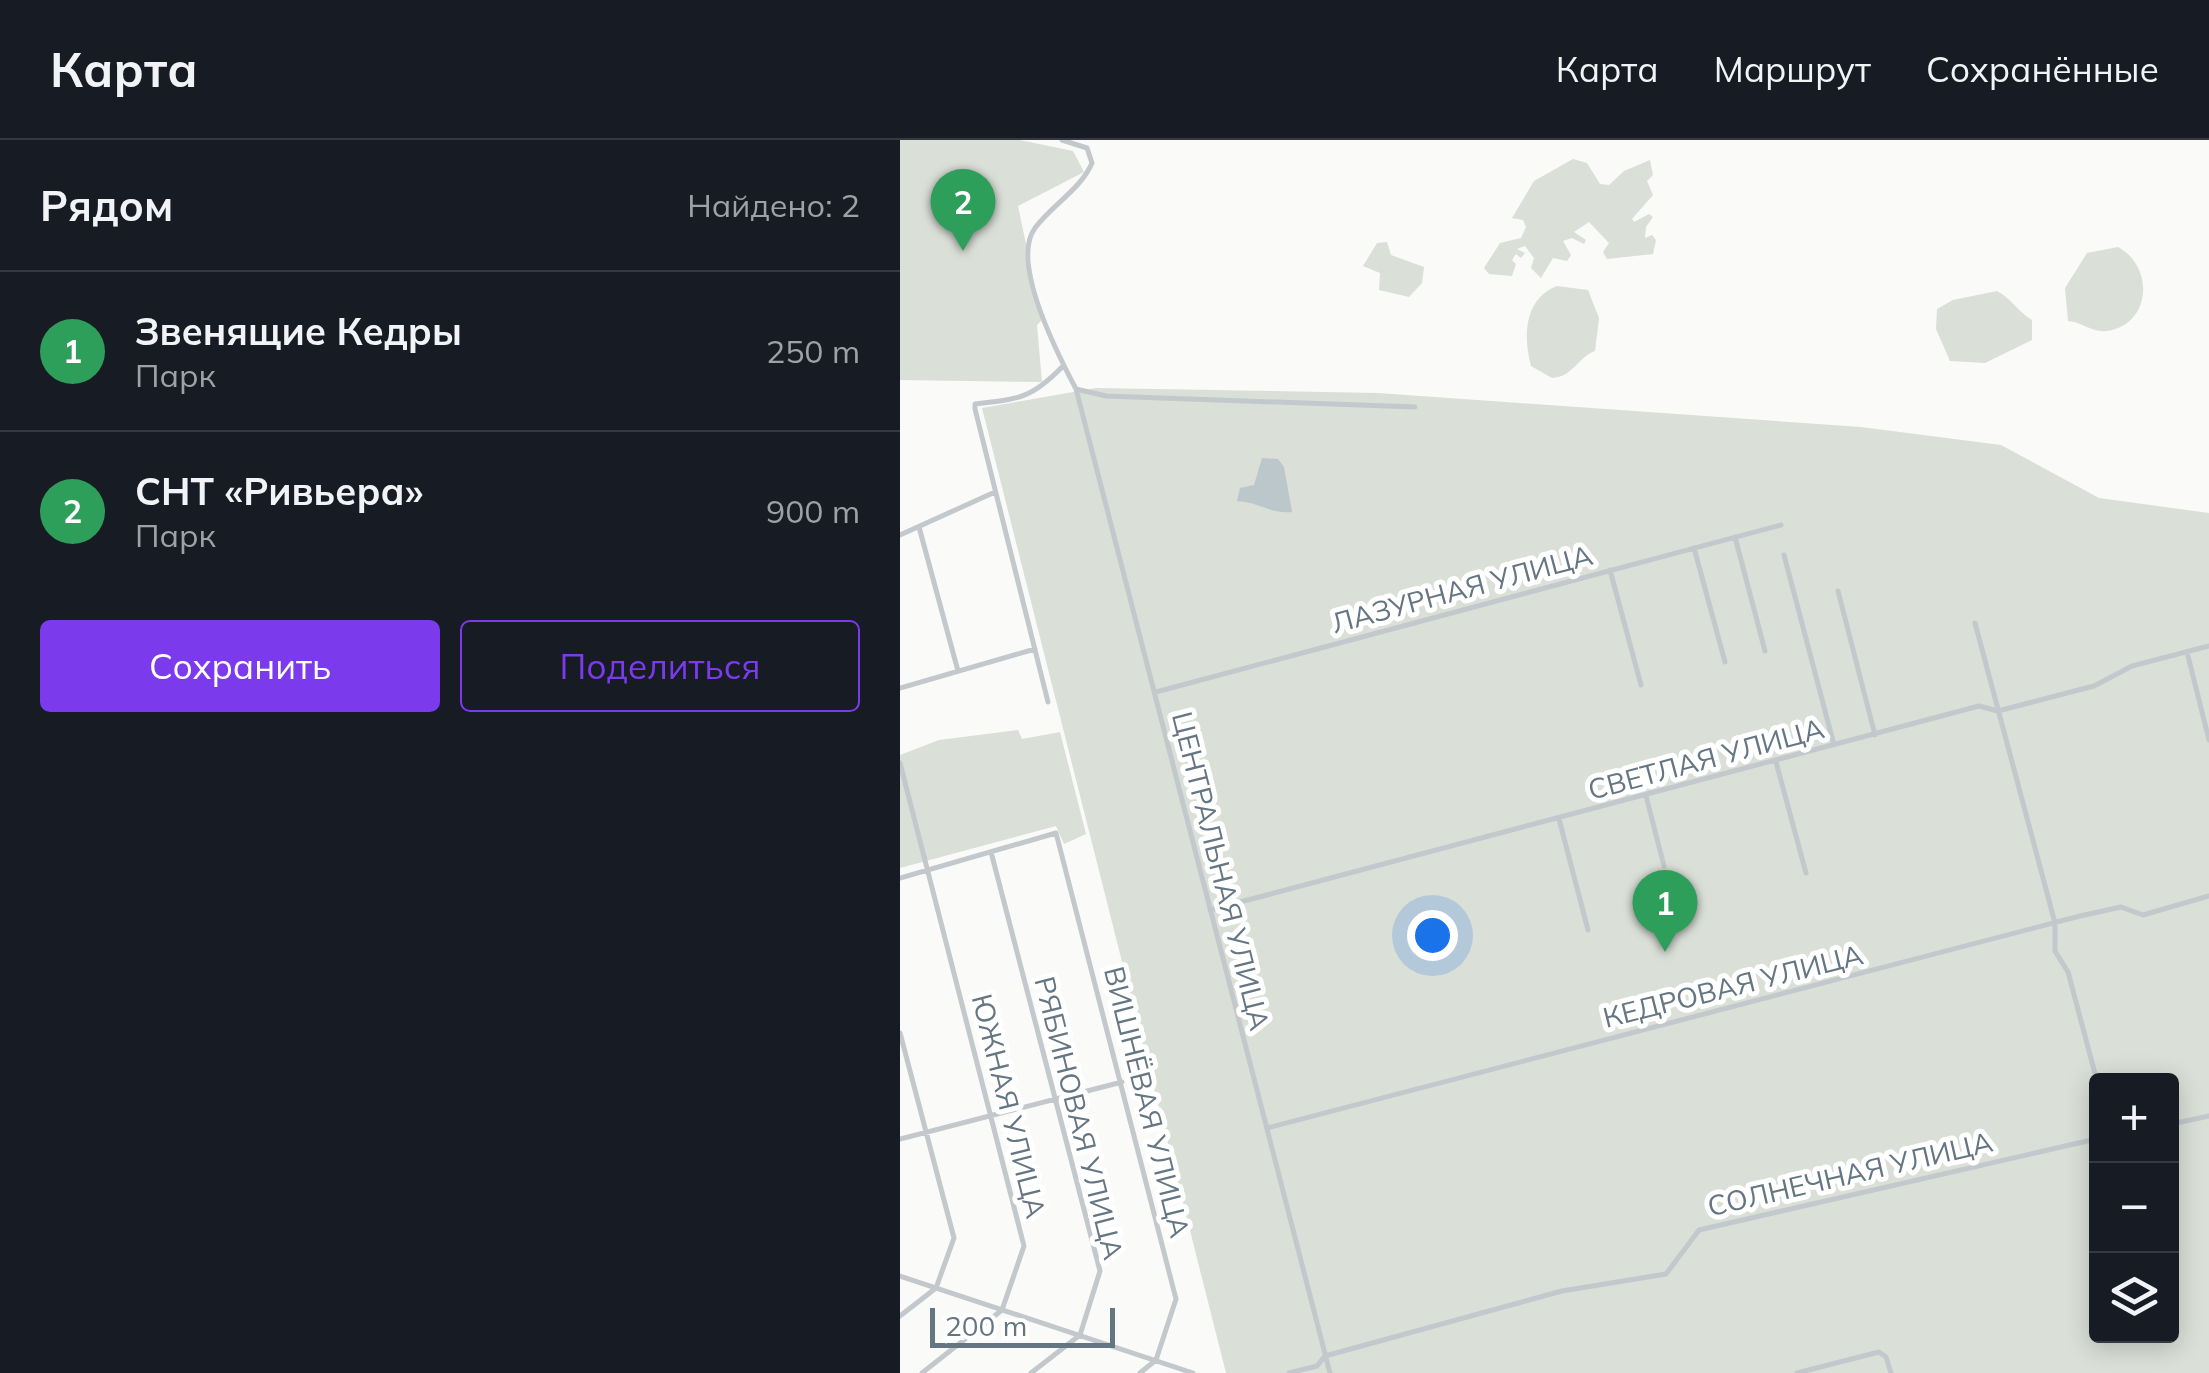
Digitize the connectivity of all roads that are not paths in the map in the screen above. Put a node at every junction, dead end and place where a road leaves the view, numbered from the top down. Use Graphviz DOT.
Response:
graph roads {
  1 [pos="1062,140"];
  2 [pos="1063,366"];
  3 [pos="1076,389"];
  4 [pos="1416,406"];
  5 [pos="995,492"];
  6 [pos="1781,525"];
  7 [pos="920,527"];
  8 [pos="900,536"];
  9 [pos="1735,536"];
  10 [pos="1694,548"];
  11 [pos="1784,554"];
  12 [pos="1610,570"];
  13 [pos="1838,591"];
  14 [pos="1975,623"];
  15 [pos="2209,646"];
  16 [pos="1035,648"];
  17 [pos="1766,651"];
  18 [pos="2187,652"];
  19 [pos="1725,662"];
  20 [pos="958,671"];
  21 [pos="1641,685"];
  22 [pos="900,688"];
  23 [pos="1155,692"];
  24 [pos="1048,702"];
  25 [pos="1998,711"];
  26 [pos="1875,735"];
  27 [pos="2209,740"];
  28 [pos="1834,746"];
  29 [pos="1776,762"];
  30 [pos="900,763"];
  31 [pos="1646,796"];
  32 [pos="1559,818"];
  33 [pos="991,851"];
  34 [pos="1664,866"];
  35 [pos="928,870"];
  36 [pos="1806,873"];
  37 [pos="900,878"];
  38 [pos="2209,896"];
  39 [pos="1209,910"];
  40 [pos="2056,923"];
  41 [pos="1588,930"];
  42 [pos="900,1033"];
  43 [pos="2095,1073"];
  44 [pos="1122,1082"];
  45 [pos="1056,1099"];
  46 [pos="990,1116"];
  47 [pos="2209,1116"];
  48 [pos="2179,1122"];
  49 [pos="1267,1128"];
  50 [pos="926,1132"];
  51 [pos="900,1139"];
  52 [pos="2089,1141"];
  53 [pos="900,1276"];
  54 [pos="936,1288"];
  55 [pos="1002,1310"];
  56 [pos="900,1316"];
  57 [pos="1080,1335"];
  58 [pos="1325,1356"];
  59 [pos="1156,1360"];
  60 [pos="922,1373"];
  61 [pos="1031,1373"];
  62 [pos="1140,1373"];
  63 [pos="1194,1373"];
  64 [pos="1290,1373"];
  65 [pos="1330,1373"];
  66 [pos="1797,1373"];
  67 [pos="1891,1373"];
  1 -- 2 [label="street"];
  2 -- 3 [label="street, ЦЕНТРАЛЬНАЯ УЛИЦА"];
  2 -- 5 [label="street"];
  3 -- 4 [label="street"];
  3 -- 23 [label="street, ЦЕНТРАЛЬНАЯ УЛИЦА"];
  5 -- 7 [label="street"];
  5 -- 16 [label="street"];
  6 -- 9 [label="street, ЛАЗУРНАЯ УЛИЦА"];
  7 -- 8 [label="street"];
  7 -- 20 [label="street"];
  9 -- 10 [label="street, ЛАЗУРНАЯ УЛИЦА"];
  9 -- 17 [label="street"];
  10 -- 12 [label="street, ЛАЗУРНАЯ УЛИЦА"];
  10 -- 19 [label="street"];
  11 -- 28 [label="street"];
  12 -- 21 [label="street"];
  12 -- 23 [label="street, ЛАЗУРНАЯ УЛИЦА"];
  13 -- 26 [label="street"];
  14 -- 25 [label="street"];
  15 -- 18 [label="street, СВЕТЛАЯ УЛИЦА"];
  16 -- 20 [label="street"];
  16 -- 24 [label="street"];
  18 -- 25 [label="street, СВЕТЛАЯ УЛИЦА"];
  18 -- 27 [label="street"];
  20 -- 22 [label="street"];
  23 -- 39 [label="street, ЦЕНТРАЛЬНАЯ УЛИЦА"];
  25 -- 26 [label="street, СВЕТЛАЯ УЛИЦА"];
  25 -- 40 [label="street"];
  26 -- 28 [label="street, СВЕТЛАЯ УЛИЦА"];
  28 -- 29 [label="street, СВЕТЛАЯ УЛИЦА"];
  29 -- 31 [label="street, СВЕТЛАЯ УЛИЦА"];
  29 -- 36 [label="street"];
  30 -- 35 [label="street, ЮЖНАЯ УЛИЦА"];
  31 -- 32 [label="street, СВЕТЛАЯ УЛИЦА"];
  31 -- 34 [label="street"];
  32 -- 39 [label="street, СВЕТЛАЯ УЛИЦА"];
  32 -- 41 [label="street"];
  33 -- 35 [label="street"];
  33 -- 44 [label="street, ВИШНЁВАЯ УЛИЦА"];
  33 -- 45 [label="street, РЯБИНОВАЯ УЛИЦА"];
  35 -- 37 [label="street"];
  35 -- 46 [label="street, ЮЖНАЯ УЛИЦА"];
  38 -- 40 [label="street, КЕДРОВАЯ УЛИЦА"];
  39 -- 49 [label="street, ЦЕНТРАЛЬНАЯ УЛИЦА"];
  40 -- 43 [label="street"];
  40 -- 49 [label="street, КЕДРОВАЯ УЛИЦА"];
  42 -- 50 [label="street"];
  44 -- 45 [label="street"];
  44 -- 59 [label="street, ВИШНЁВАЯ УЛИЦА"];
  45 -- 46 [label="street"];
  45 -- 57 [label="street, РЯБИНОВАЯ УЛИЦА"];
  46 -- 50 [label="street"];
  46 -- 55 [label="street, ЮЖНАЯ УЛИЦА"];
  47 -- 48 [label="street"];
  49 -- 58 [label="street, ЦЕНТРАЛЬНАЯ УЛИЦА"];
  50 -- 51 [label="street"];
  50 -- 54 [label="street"];
  52 -- 58 [label="street, СОЛНЕЧНАЯ УЛИЦА"];
  53 -- 54 [label="street"];
  54 -- 55 [label="street"];
  54 -- 56 [label="street"];
  55 -- 57 [label="street"];
  55 -- 60 [label="street"];
  57 -- 59 [label="street"];
  57 -- 61 [label="street"];
  58 -- 64 [label="street, СОЛНЕЧНАЯ УЛИЦА"];
  58 -- 65 [label="street, ЦЕНТРАЛЬНАЯ УЛИЦА"];
  59 -- 62 [label="street"];
  59 -- 63 [label="street"];
  66 -- 67 [label="street"];
}
